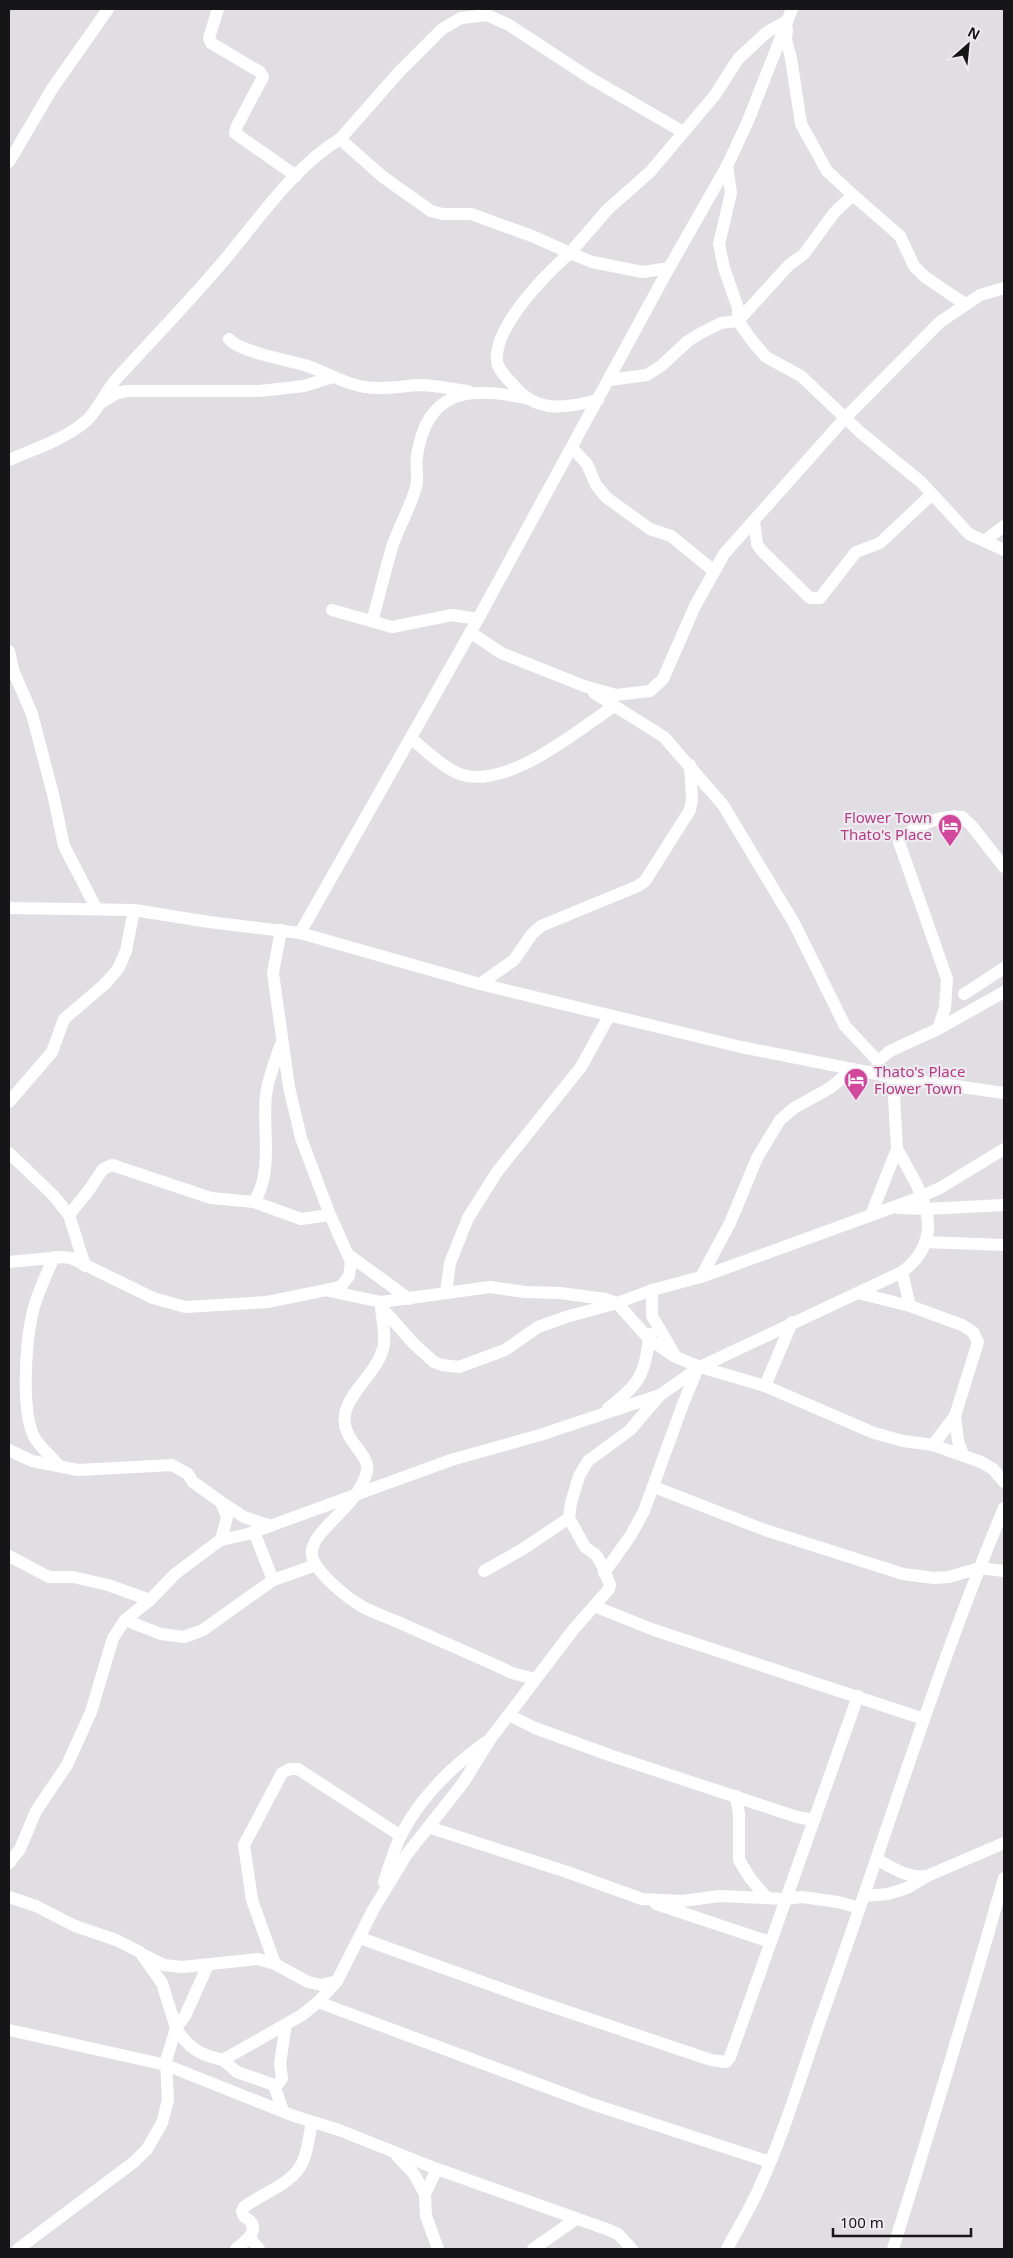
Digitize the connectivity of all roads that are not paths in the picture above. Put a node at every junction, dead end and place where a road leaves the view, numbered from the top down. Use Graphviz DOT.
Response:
graph roads {
  1 [pos="108,9"];
  2 [pos="218,9"];
  3 [pos="792,9"];
  4 [pos="787,21"];
  5 [pos="683,132"];
  6 [pos="340,139"];
  7 [pos="9,162"];
  8 [pos="727,166"];
  9 [pos="296,176"];
  10 [pos="853,195"];
  11 [pos="570,253"];
  12 [pos="669,268"];
  13 [pos="1004,288"];
  14 [pos="965,304"];
  15 [pos="738,321"];
  16 [pos="229,339"];
  17 [pos="333,377"];
  18 [pos="609,380"];
  19 [pos="476,392"];
  20 [pos="524,398"];
  21 [pos="598,400"];
  22 [pos="101,403"];
  23 [pos="845,418"];
  24 [pos="572,448"];
  25 [pos="9,460"];
  26 [pos="932,494"];
  27 [pos="754,521"];
  28 [pos="1004,526"];
  29 [pos="984,541"];
  30 [pos="1004,550"];
  31 [pos="714,571"];
  32 [pos="332,610"];
  33 [pos="478,620"];
  34 [pos="374,622"];
  35 [pos="470,632"];
  36 [pos="9,651"];
  37 [pos="584,686"];
  38 [pos="614,706"];
  39 [pos="411,738"];
  40 [pos="690,765"];
  41 [pos="1004,867"];
  42 [pos="9,908"];
  43 [pos="96,908"];
  44 [pos="134,910"];
  45 [pos="281,930"];
  46 [pos="300,933"];
  47 [pos="1004,968"];
  48 [pos="947,979"];
  49 [pos="480,984"];
  50 [pos="1004,992"];
  51 [pos="964,994"];
  52 [pos="983,1004"];
  53 [pos="609,1016"];
  54 [pos="938,1029"];
  55 [pos="281,1041"];
  56 [pos="877,1068"];
  57 [pos="853,1070"];
  58 [pos="893,1077"];
  59 [pos="1004,1093"];
  60 [pos="9,1102"];
  61 [pos="897,1148"];
  62 [pos="1004,1149"];
  63 [pos="9,1153"];
  64 [pos="9,1164"];
  65 [pos="24,1166"];
  66 [pos="923,1195"];
  67 [pos="254,1202"];
  68 [pos="1004,1205"];
  69 [pos="890,1208"];
  70 [pos="925,1209"];
  71 [pos="69,1215"];
  72 [pos="330,1215"];
  73 [pos="871,1215"];
  74 [pos="925,1242"];
  75 [pos="1004,1245"];
  76 [pos="349,1255"];
  77 [pos="54,1257"];
  78 [pos="9,1262"];
  79 [pos="85,1266"];
  80 [pos="902,1272"];
  81 [pos="701,1276"];
  82 [pos="326,1290"];
  83 [pos="652,1290"];
  84 [pos="858,1292"];
  85 [pos="446,1293"];
  86 [pos="409,1299"];
  87 [pos="381,1304"];
  88 [pos="617,1304"];
  89 [pos="910,1306"];
  90 [pos="652,1316"];
  91 [pos="792,1322"];
  92 [pos="649,1339"];
  93 [pos="676,1357"];
  94 [pos="699,1367"];
  95 [pos="765,1386"];
  96 [pos="660,1395"];
  97 [pos="599,1415"];
  98 [pos="954,1416"];
  99 [pos="933,1446"];
  100 [pos="9,1450"];
  101 [pos="963,1455"];
  102 [pos="59,1466"];
  103 [pos="1004,1482"];
  104 [pos="654,1487"];
  105 [pos="358,1494"];
  106 [pos="221,1502"];
  107 [pos="1004,1508"];
  108 [pos="569,1518"];
  109 [pos="271,1526"];
  110 [pos="254,1532"];
  111 [pos="221,1540"];
  112 [pos="9,1556"];
  113 [pos="316,1565"];
  114 [pos="979,1568"];
  115 [pos="484,1571"];
  116 [pos="1004,1571"];
  117 [pos="604,1573"];
  118 [pos="273,1580"];
  119 [pos="150,1600"];
  120 [pos="594,1606"];
  121 [pos="125,1620"];
  122 [pos="535,1679"];
  123 [pos="858,1696"];
  124 [pos="508,1715"];
  125 [pos="924,1719"];
  126 [pos="492,1738"];
  127 [pos="736,1796"];
  128 [pos="814,1820"];
  129 [pos="428,1827"];
  130 [pos="401,1836"];
  131 [pos="1004,1843"];
  132 [pos="878,1860"];
  133 [pos="9,1863"];
  134 [pos="927,1876"];
  135 [pos="1004,1878"];
  136 [pos="9,1898"];
  137 [pos="767,1898"];
  138 [pos="642,1899"];
  139 [pos="785,1899"];
  140 [pos="863,1902"];
  141 [pos="373,1910"];
  142 [pos="360,1938"];
  143 [pos="770,1942"];
  144 [pos="140,1952"];
  145 [pos="275,1964"];
  146 [pos="208,1965"];
  147 [pos="336,1981"];
  148 [pos="318,2002"];
  149 [pos="286,2024"];
  150 [pos="176,2028"];
  151 [pos="9,2030"];
  152 [pos="222,2060"];
  153 [pos="166,2065"];
  154 [pos="274,2085"];
  155 [pos="283,2111"];
  156 [pos="312,2123"];
  157 [pos="394,2153"];
  158 [pos="770,2162"];
  159 [pos="437,2169"];
  160 [pos="425,2194"];
  161 [pos="576,2219"];
  162 [pos="250,2238"];
  163 [pos="18,2249"];
  164 [pos="236,2249"];
  165 [pos="259,2249"];
  166 [pos="438,2249"];
  167 [pos="533,2249"];
  168 [pos="632,2249"];
  169 [pos="727,2249"];
  170 [pos="893,2249"];
  1 -- 7 [label="street"];
  2 -- 9 [label="street"];
  3 -- 4 [label="street"];
  4 -- 5 [label="street"];
  4 -- 8 [label="street"];
  4 -- 10 [label="street"];
  5 -- 6 [label="street"];
  5 -- 11 [label="street"];
  6 -- 9 [label="street"];
  6 -- 11 [label="street"];
  8 -- 12 [label="street"];
  8 -- 15 [label="street"];
  9 -- 22 [label="street"];
  10 -- 14 [label="street"];
  10 -- 15 [label="street"];
  11 -- 12 [label="street"];
  11 -- 20 [label="street"];
  12 -- 18 [label="street"];
  13 -- 14 [label="street"];
  14 -- 23 [label="street"];
  15 -- 18 [label="street"];
  15 -- 23 [label="street"];
  16 -- 17 [label="street"];
  17 -- 19 [label="street"];
  17 -- 22 [label="street"];
  18 -- 21 [label="street"];
  19 -- 20 [label="street"];
  19 -- 34 [label="street"];
  20 -- 21 [label="street"];
  21 -- 24 [label="street"];
  22 -- 25 [label="street"];
  23 -- 26 [label="street"];
  23 -- 27 [label="street"];
  24 -- 31 [label="street"];
  24 -- 33 [label="street"];
  26 -- 27 [label="street"];
  26 -- 29 [label="street"];
  27 -- 31 [label="street"];
  28 -- 29 [label="street"];
  29 -- 30 [label="street"];
  31 -- 37 [label="street"];
  32 -- 34 [label="street"];
  33 -- 34 [label="street"];
  33 -- 35 [label="street"];
  35 -- 37 [label="street"];
  35 -- 39 [label="street"];
  36 -- 43 [label="street"];
  37 -- 38 [label="street"];
  38 -- 39 [label="street"];
  38 -- 40 [label="street"];
  39 -- 46 [label="street"];
  40 -- 49 [label="street"];
  40 -- 56 [label="street"];
  41 -- 48 [label="street"];
  42 -- 43 [label="street"];
  43 -- 44 [label="street"];
  44 -- 45 [label="street"];
  44 -- 60 [label="street"];
  45 -- 46 [label="street"];
  45 -- 55 [label="street"];
  46 -- 49 [label="street"];
  47 -- 51 [label="street"];
  48 -- 51 [label="street"];
  48 -- 54 [label="street"];
  49 -- 53 [label="street"];
  50 -- 52 [label="street"];
  51 -- 52 [label="street"];
  52 -- 54 [label="street"];
  53 -- 57 [label="street"];
  53 -- 85 [label="street"];
  54 -- 56 [label="street"];
  55 -- 67 [label="street"];
  55 -- 72 [label="street"];
  56 -- 57 [label="street"];
  56 -- 58 [label="street"];
  57 -- 81 [label="street"];
  58 -- 59 [label="street"];
  58 -- 61 [label="street"];
  61 -- 66 [label="street"];
  61 -- 73 [label="street"];
  62 -- 66 [label="street"];
  63 -- 65 [label="street"];
  64 -- 65 [label="street"];
  65 -- 71 [label="street"];
  66 -- 69 [label="street"];
  66 -- 70 [label="street"];
  67 -- 71 [label="street"];
  67 -- 72 [label="street"];
  68 -- 70 [label="street"];
  69 -- 70 [label="street"];
  69 -- 73 [label="street"];
  70 -- 74 [label="street"];
  71 -- 79 [label="street"];
  72 -- 76 [label="street"];
  73 -- 81 [label="street"];
  74 -- 75 [label="street"];
  74 -- 80 [label="street"];
  76 -- 82 [label="street"];
  76 -- 86 [label="street"];
  77 -- 78 [label="street"];
  77 -- 79 [label="street"];
  77 -- 102 [label="street"];
  79 -- 82 [label="street"];
  80 -- 84 [label="street"];
  80 -- 89 [label="street"];
  81 -- 83 [label="street"];
  82 -- 87 [label="street"];
  83 -- 88 [label="street"];
  83 -- 90 [label="street"];
  84 -- 89 [label="street"];
  84 -- 91 [label="street"];
  85 -- 86 [label="street"];
  85 -- 88 [label="street"];
  86 -- 87 [label="street"];
  87 -- 88 [label="street"];
  87 -- 105 [label="street"];
  88 -- 92 [label="street"];
  89 -- 98 [label="street"];
  90 -- 92 [label="street"];
  90 -- 93 [label="street"];
  91 -- 94 [label="street"];
  91 -- 95 [label="street"];
  92 -- 93 [label="street"];
  92 -- 97 [label="street"];
  93 -- 94 [label="street"];
  94 -- 95 [label="street"];
  94 -- 96 [label="street"];
  94 -- 104 [label="street"];
  95 -- 99 [label="street"];
  96 -- 97 [label="street"];
  96 -- 108 [label="street"];
  97 -- 105 [label="street"];
  98 -- 99 [label="street"];
  98 -- 101 [label="street"];
  99 -- 101 [label="street"];
  100 -- 102 [label="street"];
  101 -- 103 [label="street"];
  102 -- 106 [label="street"];
  104 -- 114 [label="street"];
  104 -- 117 [label="street"];
  105 -- 109 [label="street"];
  105 -- 113 [label="street"];
  106 -- 109 [label="street"];
  106 -- 111 [label="street"];
  107 -- 114 [label="street"];
  108 -- 115 [label="street"];
  108 -- 117 [label="street"];
  109 -- 110 [label="street"];
  110 -- 111 [label="street"];
  110 -- 118 [label="street"];
  111 -- 119 [label="street"];
  112 -- 119 [label="street"];
  113 -- 118 [label="street"];
  113 -- 122 [label="street"];
  114 -- 116 [label="street"];
  114 -- 125 [label="street"];
  117 -- 120 [label="street"];
  118 -- 121 [label="street"];
  119 -- 121 [label="street"];
  120 -- 122 [label="street"];
  120 -- 123 [label="street"];
  121 -- 133 [label="street"];
  122 -- 124 [label="street"];
  123 -- 125 [label="street"];
  123 -- 128 [label="street"];
  124 -- 126 [label="street"];
  124 -- 127 [label="street"];
  125 -- 132 [label="street"];
  126 -- 129 [label="street"];
  126 -- 130 [label="street"];
  127 -- 128 [label="street"];
  127 -- 137 [label="street"];
  128 -- 139 [label="street"];
  129 -- 138 [label="street"];
  129 -- 141 [label="street"];
  130 -- 141 [label="street"];
  130 -- 145 [label="street"];
  131 -- 134 [label="street"];
  132 -- 134 [label="street"];
  132 -- 140 [label="street"];
  134 -- 140 [label="street"];
  135 -- 170 [label="street"];
  136 -- 144 [label="street"];
  137 -- 138 [label="street"];
  137 -- 139 [label="street"];
  138 -- 143 [label="street"];
  139 -- 140 [label="street"];
  139 -- 143 [label="street"];
  140 -- 158 [label="street"];
  141 -- 142 [label="street"];
  142 -- 143 [label="street"];
  142 -- 147 [label="street"];
  144 -- 146 [label="street"];
  144 -- 150 [label="street"];
  145 -- 146 [label="street"];
  145 -- 147 [label="street"];
  146 -- 150 [label="street"];
  147 -- 148 [label="street"];
  148 -- 149 [label="street"];
  148 -- 158 [label="street"];
  149 -- 152 [label="street"];
  149 -- 154 [label="street"];
  150 -- 152 [label="street"];
  150 -- 153 [label="street"];
  151 -- 153 [label="street"];
  152 -- 154 [label="street"];
  153 -- 155 [label="street"];
  153 -- 163 [label="street"];
  154 -- 155 [label="street"];
  155 -- 156 [label="street"];
  156 -- 157 [label="street"];
  156 -- 162 [label="street"];
  157 -- 159 [label="street"];
  157 -- 160 [label="street"];
  158 -- 169 [label="street"];
  159 -- 160 [label="street"];
  159 -- 161 [label="street"];
  160 -- 166 [label="street"];
  161 -- 167 [label="street"];
  161 -- 168 [label="street"];
  162 -- 164 [label="street"];
  162 -- 165 [label="street"];
}
